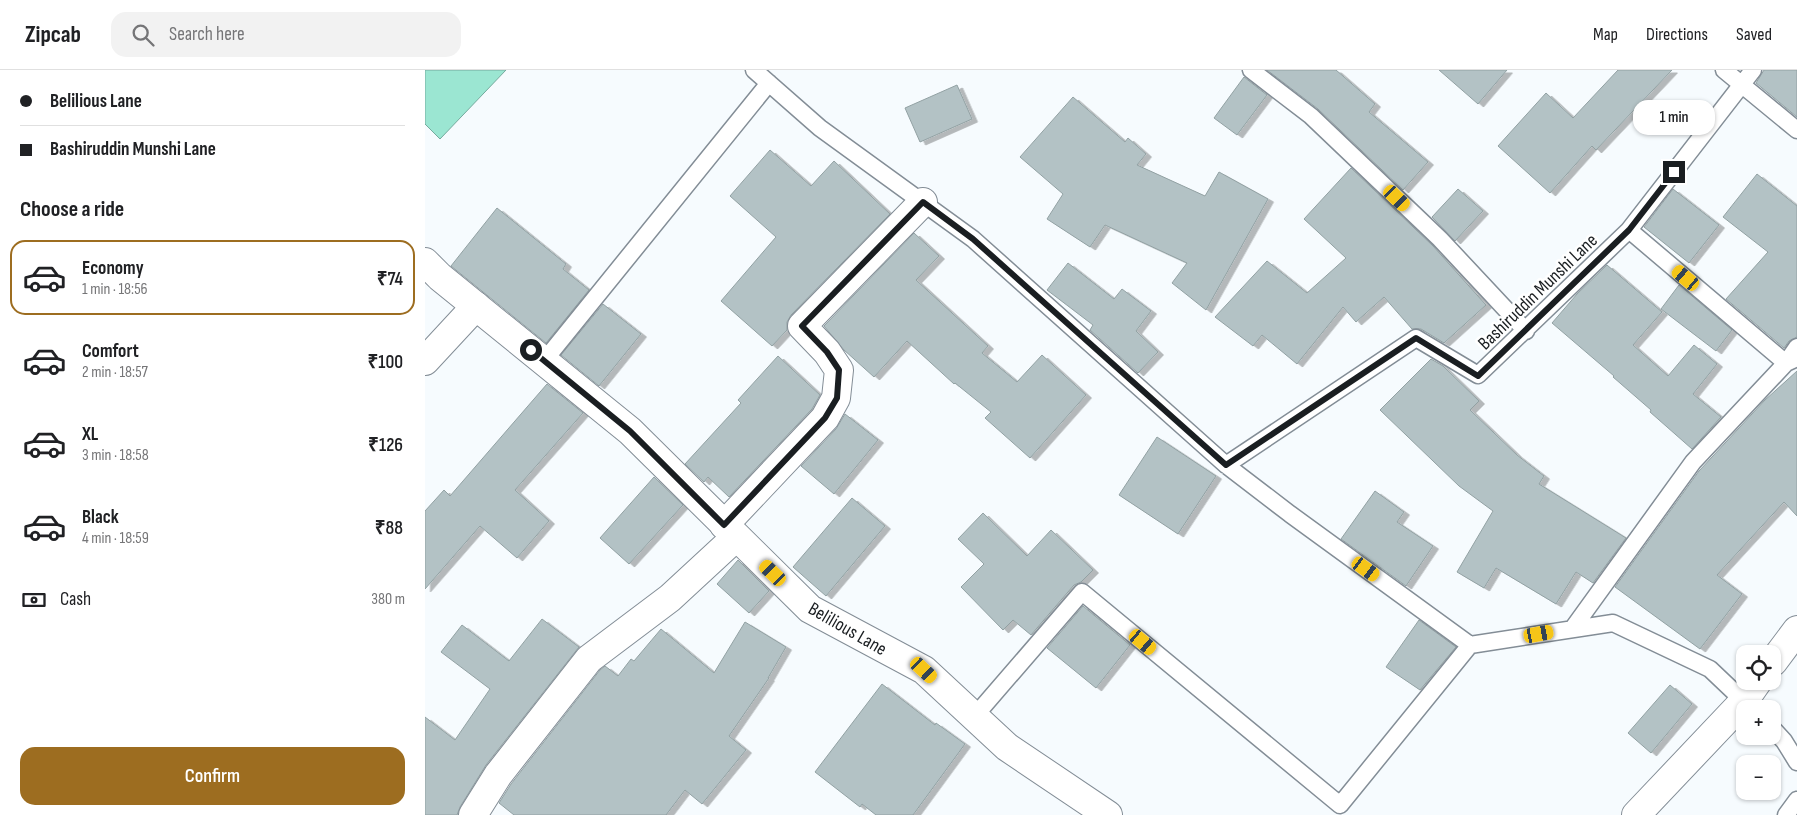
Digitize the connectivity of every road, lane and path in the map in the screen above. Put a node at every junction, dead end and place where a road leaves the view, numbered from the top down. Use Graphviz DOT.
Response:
graph roads {
  1 [pos="754,70"];
  2 [pos="1251,70"];
  3 [pos="1724,70"];
  4 [pos="1753,70"];
  5 [pos="769,83"];
  6 [pos="1741,85"];
  7 [pos="1797,130"];
  8 [pos="923,202"];
  9 [pos="1629,230"];
  10 [pos="425,262"];
  11 [pos="476,306"];
  12 [pos="1526,331"];
  13 [pos="1797,347"];
  14 [pos="1791,360"];
  15 [pos="425,361"];
  16 [pos="544,362"];
  17 [pos="1226,465"];
  18 [pos="730,531"];
  19 [pos="1573,628"];
  20 [pos="1797,630"];
  21 [pos="1470,646"];
  22 [pos="1781,651"];
  23 [pos="1751,697"];
  24 [pos="974,717"];
  25 [pos="1781,738"];
  26 [pos="1797,762"];
  27 [pos="1797,800"];
  28 [pos="473,815"];
  29 [pos="1108,815"];
  30 [pos="1636,815"];
  31 [pos="1786,815"];
  1 -- 5 [label="lane"];
  2 -- 12 [label="lane"];
  3 -- 6 [label="lane"];
  4 -- 6 [label="lane, Bashiruddin Munshi Lane"];
  5 -- 8 [label="lane"];
  5 -- 16 [label="lane"];
  6 -- 7 [label="lane"];
  6 -- 9 [label="lane, Bashiruddin Munshi Lane"];
  8 -- 17 [label="lane"];
  8 -- 18 [label="street"];
  9 -- 12 [label="lane, Bashiruddin Munshi Lane"];
  9 -- 14 [label="lane"];
  10 -- 11 [label="street, Belilious Lane"];
  11 -- 15 [label="street"];
  11 -- 16 [label="street, Belilious Lane"];
  12 -- 17 [label="lane, Bashiruddin Munshi Lane"];
  13 -- 14 [label="lane"];
  14 -- 19 [label="lane"];
  16 -- 18 [label="street, Belilious Lane"];
  17 -- 21 [label="lane"];
  18 -- 24 [label="street, Belilious Lane"];
  18 -- 28 [label="street"];
  19 -- 21 [label="lane"];
  19 -- 23 [label="lane"];
  20 -- 22 [label="street"];
  21 -- 24 [label="lane"];
  23 -- 30 [label="street"];
  24 -- 29 [label="street, Belilious Lane"];
  25 -- 26 [label="lane"];
  27 -- 31 [label="lane"];
}
